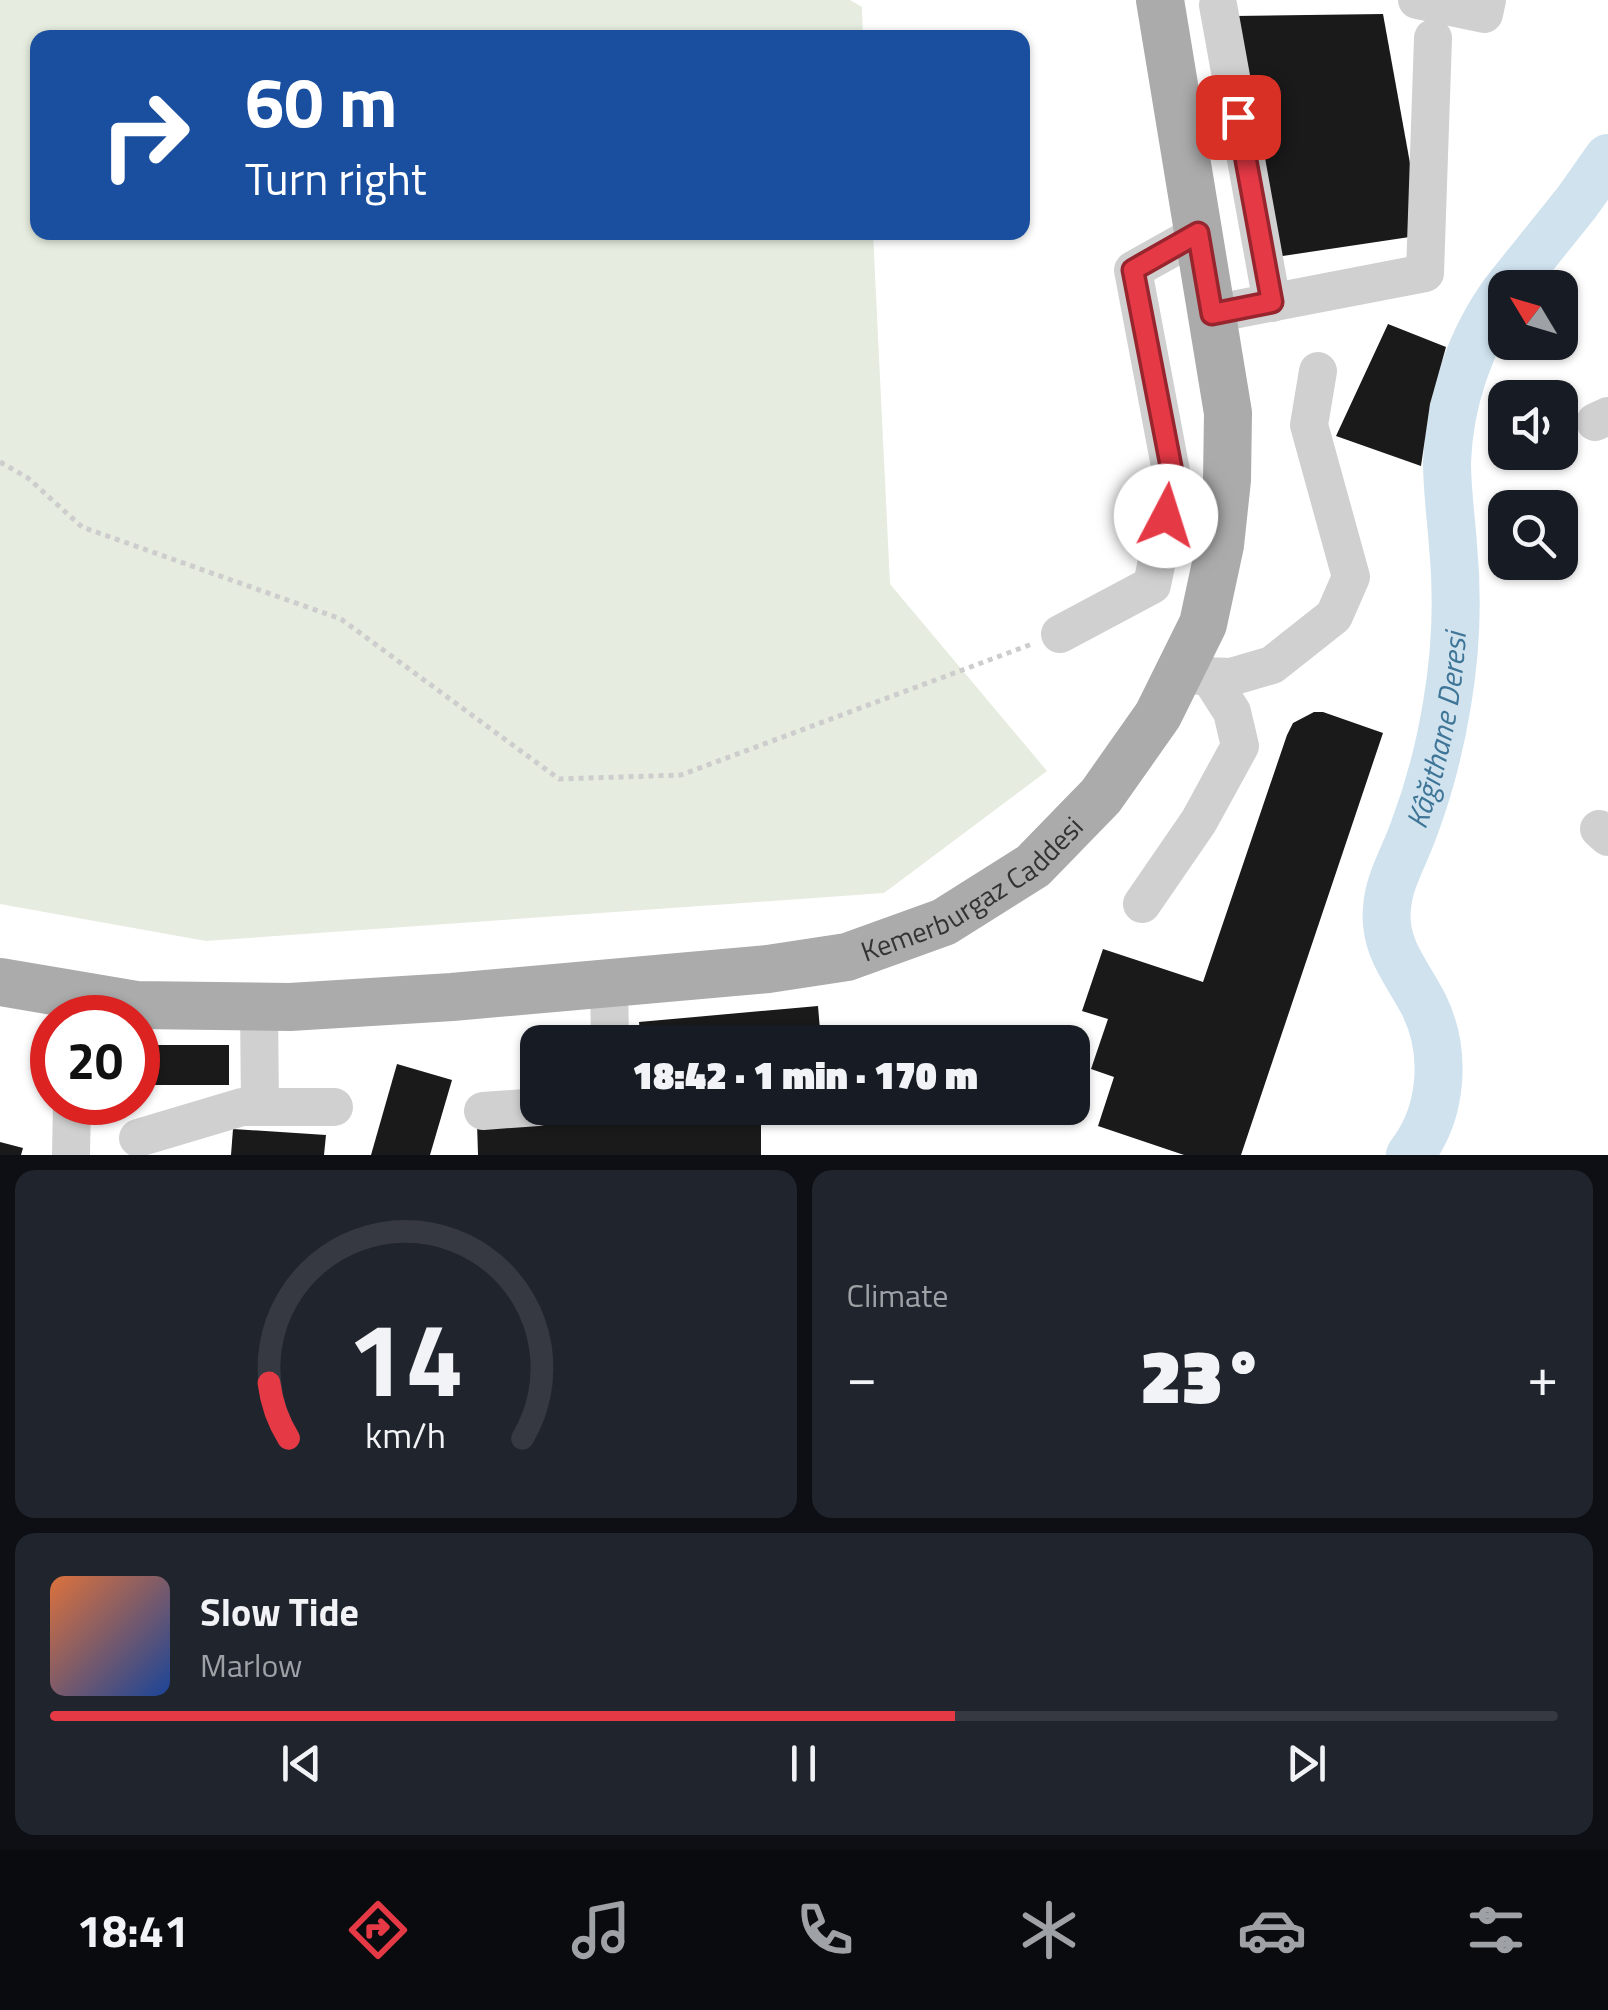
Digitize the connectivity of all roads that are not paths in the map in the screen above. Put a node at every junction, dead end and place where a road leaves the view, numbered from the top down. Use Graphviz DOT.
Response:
graph roads {
  1 [pos="1160,0"];
  2 [pos="1417,0"];
  3 [pos="1487,0"];
  4 [pos="1218,5"];
  5 [pos="1433,38"];
  6 [pos="1198,233"];
  7 [pos="1272,302"];
  8 [pos="1212,314"];
  9 [pos="1318,371"];
  10 [pos="1060,634"];
  11 [pos="1193,676"];
  12 [pos="1142,904"];
  13 [pos="0,982"];
  14 [pos="609,983"];
  15 [pos="39,995"];
  16 [pos="160,1005"];
  17 [pos="259,1007"];
  18 [pos="610,1025"];
  19 [pos="260,1106"];
  20 [pos="334,1107"];
  21 [pos="520,1108"];
  22 [pos="483,1111"];
  23 [pos="72,1125"];
  24 [pos="138,1138"];
  25 [pos="71,1155"];
  1 -- 6 [label="main road, Kemerburgaz Caddesi"];
  2 -- 3 [label="street"];
  4 -- 7 [label="street"];
  5 -- 7 [label="street"];
  6 -- 8 [label="main road, Kemerburgaz Caddesi"];
  6 -- 10 [label="street"];
  7 -- 8 [label="street"];
  8 -- 11 [label="main road, Kemerburgaz Caddesi"];
  9 -- 11 [label="street"];
  11 -- 12 [label="street"];
  11 -- 14 [label="main road, Kemerburgaz Caddesi"];
  13 -- 15 [label="main road, Kemerburgaz Caddesi"];
  14 -- 17 [label="main road, Kemerburgaz Caddesi"];
  14 -- 18 [label="street"];
  16 -- 17 [label="main road, Kemerburgaz Caddesi"];
  17 -- 19 [label="street"];
  19 -- 20 [label="street"];
  19 -- 24 [label="street"];
  21 -- 22 [label="street"];
  23 -- 25 [label="street"];
}
